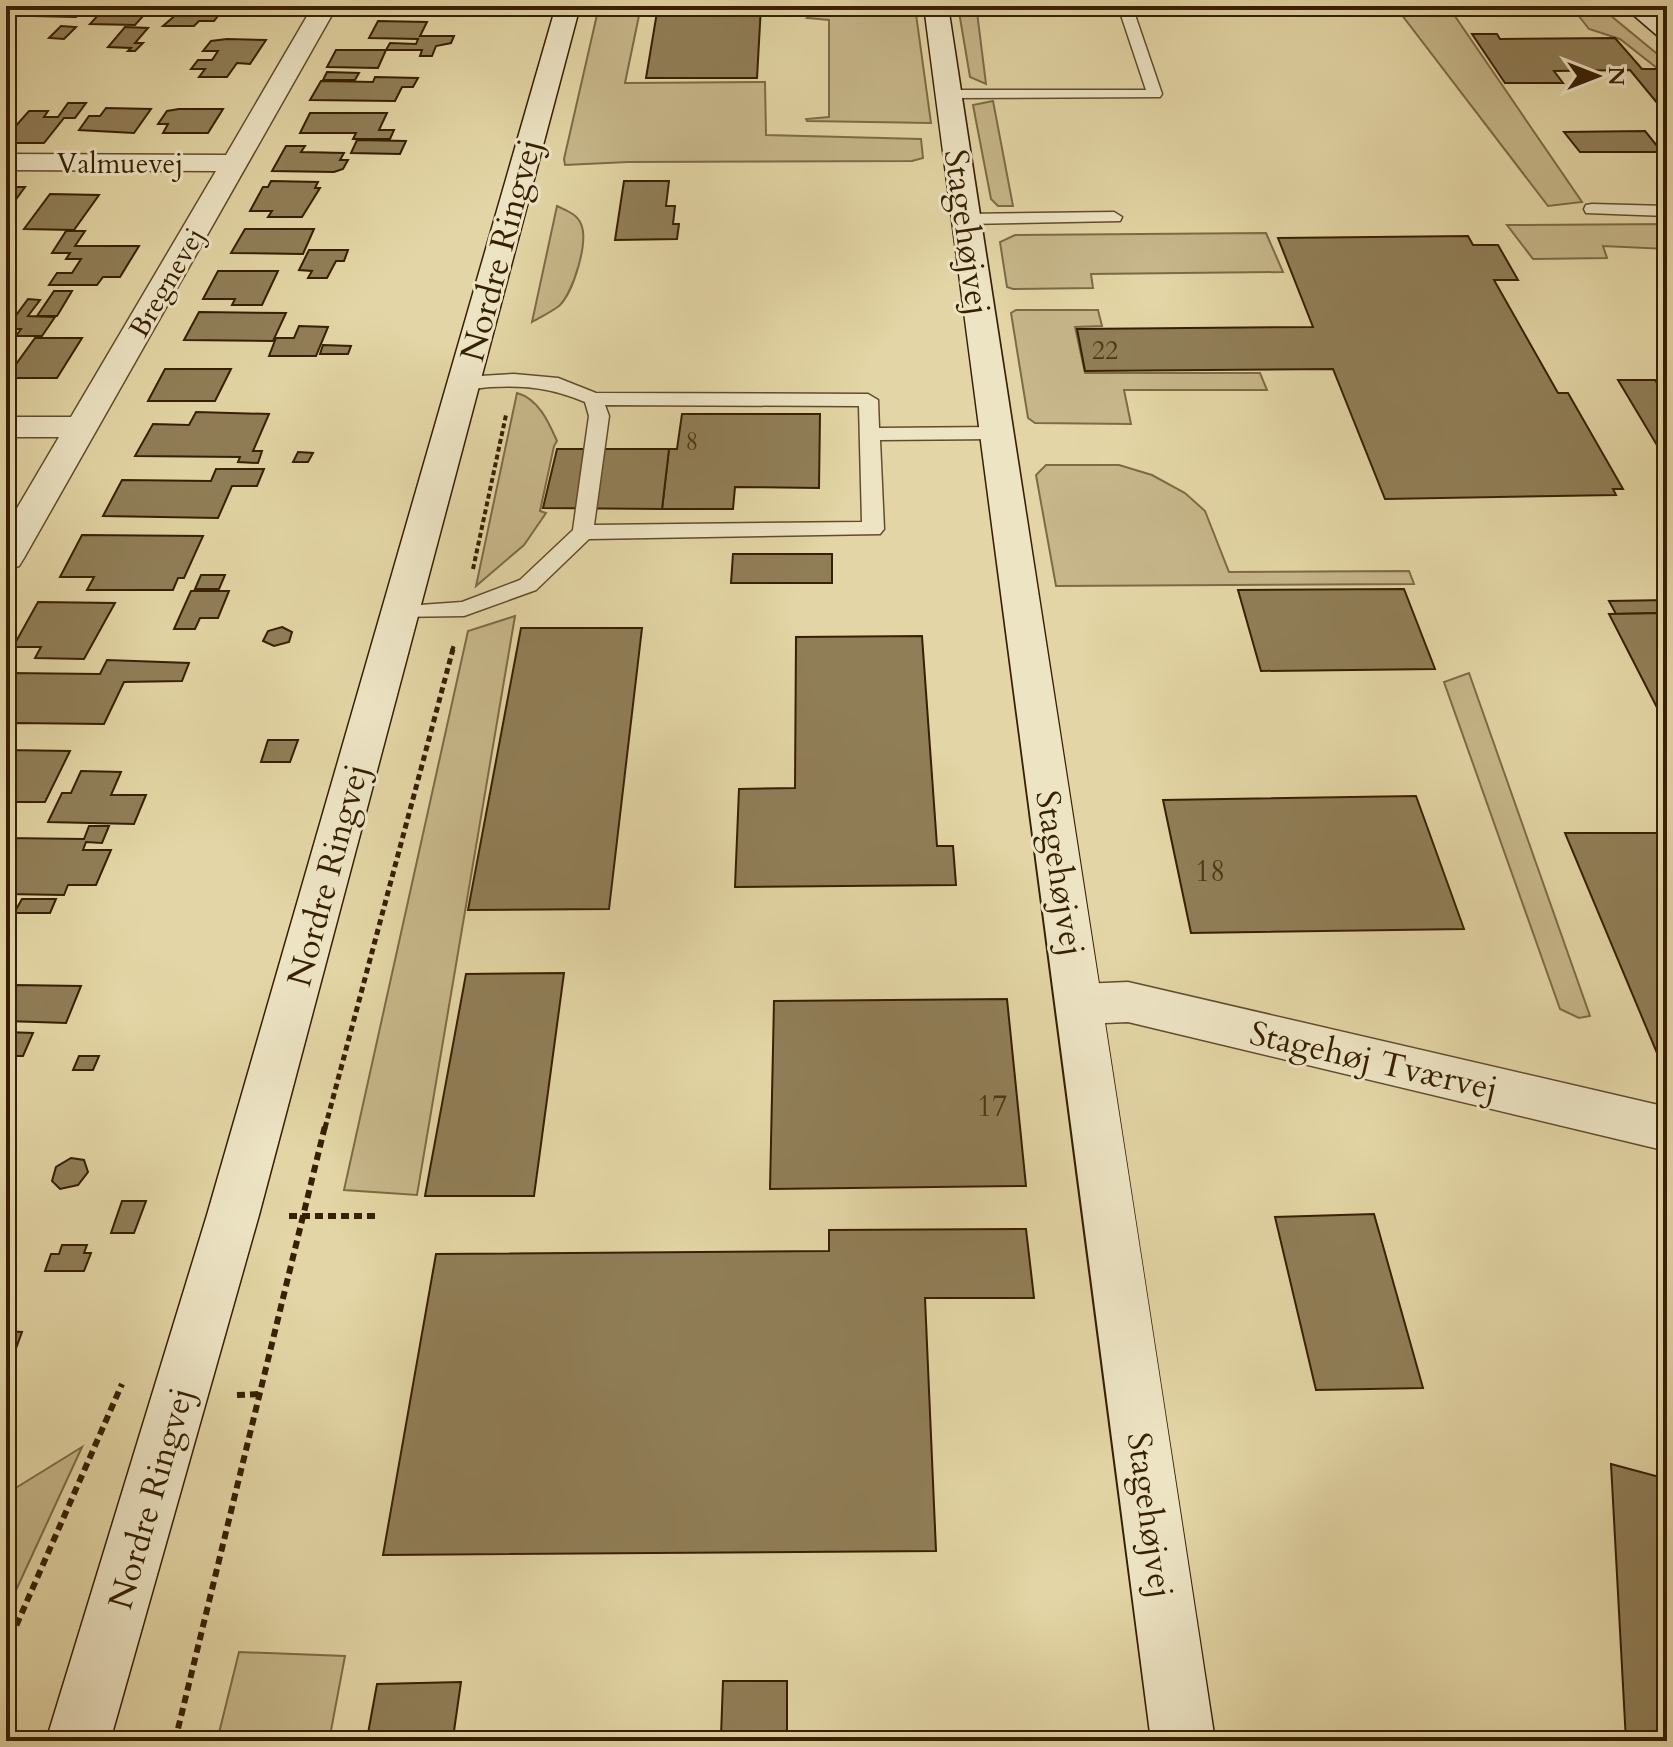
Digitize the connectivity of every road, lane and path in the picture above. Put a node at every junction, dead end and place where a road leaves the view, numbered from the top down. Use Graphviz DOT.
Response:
graph roads {
  1 [pos="325,6"];
  2 [pos="568,6"];
  3 [pos="936,6"];
  4 [pos="1125,6"];
  5 [pos="1635,6"];
  6 [pos="1667,32"];
  7 [pos="949,94"];
  8 [pos="6,162"];
  9 [pos="235,163"];
  10 [pos="1592,209"];
  11 [pos="1667,211"];
  12 [pos="1114,217"];
  13 [pos="966,219"];
  14 [pos="514,380"];
  15 [pos="463,383"];
  16 [pos="593,399"];
  17 [pos="6,427"];
  18 [pos="82,427"];
  19 [pos="996,433"];
  20 [pos="870,434"];
  21 [pos="583,532"];
  22 [pos="6,558"];
  23 [pos="464,609"];
  24 [pos="400,612"];
  25 [pos="1081,1004"];
  26 [pos="1667,1129"];
  27 [pos="233,1215"];
  28 [pos="376,1216"];
  29 [pos="303,1217"];
  30 [pos="78,1741"];
  31 [pos="175,1741"];
  32 [pos="1183,1741"];
  1 -- 9 [label="street, Bregnevej"];
  2 -- 15 [label="street, Nordre Ringvej"];
  3 -- 7 [label="street, Stagehøjvej"];
  4 -- 7 [label="lane"];
  5 -- 6 [label="street"];
  7 -- 13 [label="street, Stagehøjvej"];
  8 -- 9 [label="street, Valmuevej"];
  9 -- 18 [label="street, Bregnevej"];
  10 -- 11 [label="lane"];
  12 -- 13 [label="lane"];
  13 -- 19 [label="street, Stagehøjvej"];
  14 -- 15 [label="lane"];
  14 -- 16 [label="lane"];
  14 -- 23 [label="path"];
  15 -- 24 [label="street, Nordre Ringvej"];
  16 -- 20 [label="lane"];
  16 -- 21 [label="lane"];
  17 -- 18 [label="street"];
  18 -- 22 [label="street, Bregnevej"];
  19 -- 20 [label="lane"];
  19 -- 25 [label="street, Stagehøjvej"];
  20 -- 21 [label="lane"];
  21 -- 23 [label="lane"];
  23 -- 24 [label="lane"];
  23 -- 29 [label="path"];
  24 -- 27 [label="street, Nordre Ringvej"];
  25 -- 26 [label="street, Stagehøj Tværvej"];
  25 -- 32 [label="street, Stagehøjvej"];
  27 -- 29 [label="path"];
  27 -- 30 [label="street, Nordre Ringvej"];
  28 -- 29 [label="path"];
  29 -- 31 [label="path"];
}
